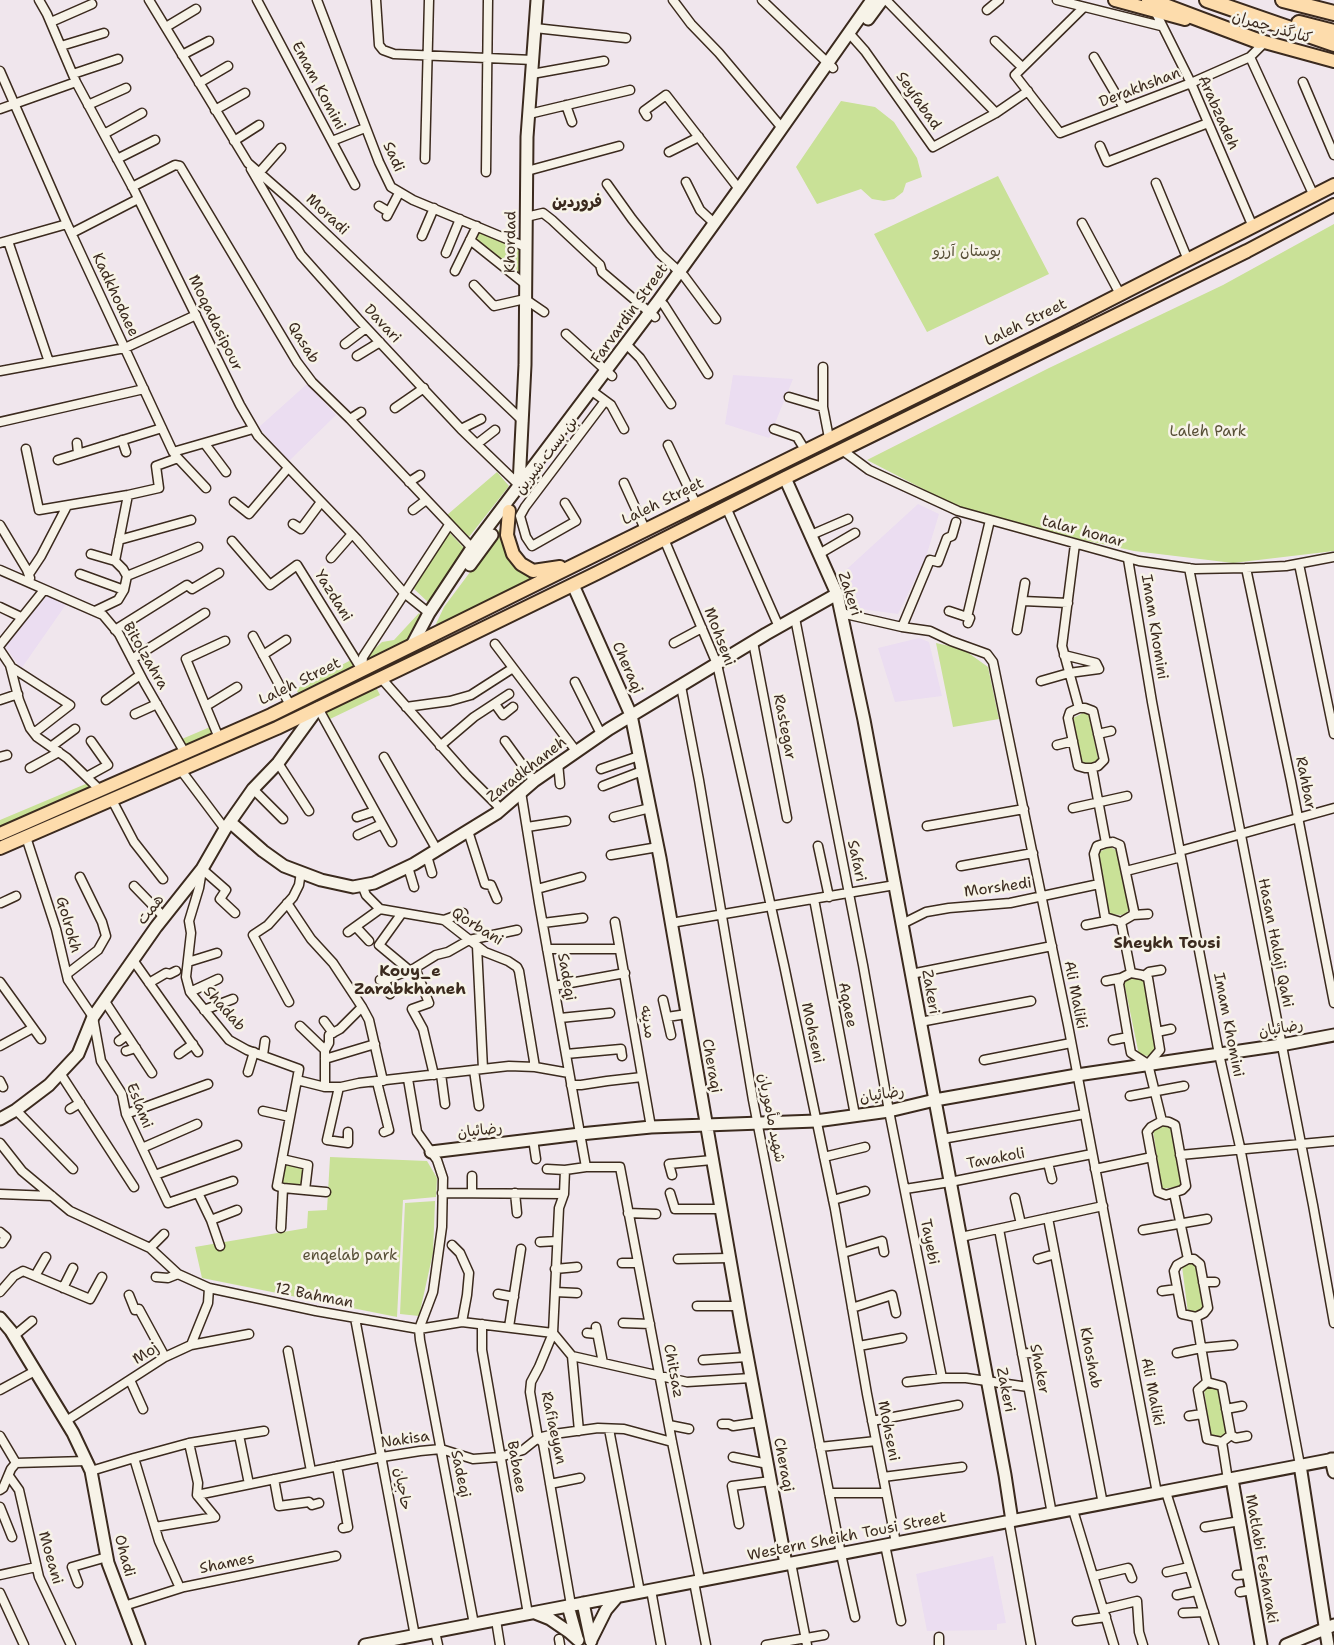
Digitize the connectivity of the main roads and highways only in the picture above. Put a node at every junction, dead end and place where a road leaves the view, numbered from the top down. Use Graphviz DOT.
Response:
graph roads {
  1 [pos="1115,0"];
  2 [pos="1207,0"];
  3 [pos="1283,0"];
  4 [pos="1152,6"];
  5 [pos="1334,13"];
  6 [pos="1334,32"];
  7 [pos="1334,44"];
  8 [pos="1257,48"];
  9 [pos="1334,61"];
  10 [pos="1334,185"];
  11 [pos="1334,205"];
  12 [pos="1100,304"];
  13 [pos="989,360"];
  14 [pos="1020,363"];
  15 [pos="909,417"];
  16 [pos="509,511"];
  17 [pos="525,566"];
  18 [pos="570,566"];
  19 [pos="528,586"];
  20 [pos="536,603"];
  21 [pos="98,791"];
  22 [pos="92,809"];
  23 [pos="48,811"];
  24 [pos="47,827"];
  25 [pos="0,834"];
  26 [pos="0,848"];
  1 -- 4 [label="main road"];
  2 -- 6 [label="highway"];
  2 -- 7 [label="highway"];
  3 -- 5 [label="highway"];
  4 -- 8 [label="highway"];
  8 -- 9 [label="main road, کنارگذر چمران"];
  10 -- 12 [label="main road, Laleh Street"];
  11 -- 14 [label="main road, Laleh Street"];
  12 -- 13 [label="main road, Laleh Street"];
  12 -- 14 [label="main road"];
  13 -- 15 [label="main road"];
  13 -- 18 [label="main road, Laleh Street"];
  14 -- 15 [label="main road, Laleh Street"];
  15 -- 20 [label="main road, Laleh Street"];
  16 -- 17 [label="main road"];
  17 -- 18 [label="main road"];
  17 -- 19 [label="main road"];
  18 -- 19 [label="main road, Laleh Street"];
  19 -- 20 [label="main road"];
  19 -- 21 [label="main road, Laleh Street"];
  20 -- 22 [label="main road, Laleh Street"];
  21 -- 22 [label="main road"];
  21 -- 23 [label="main road, Laleh Street"];
  22 -- 24 [label="main road, Laleh Street"];
  23 -- 24 [label="main road"];
  23 -- 25 [label="main road, Laleh Street"];
  24 -- 26 [label="main road, Laleh Street"];
}
